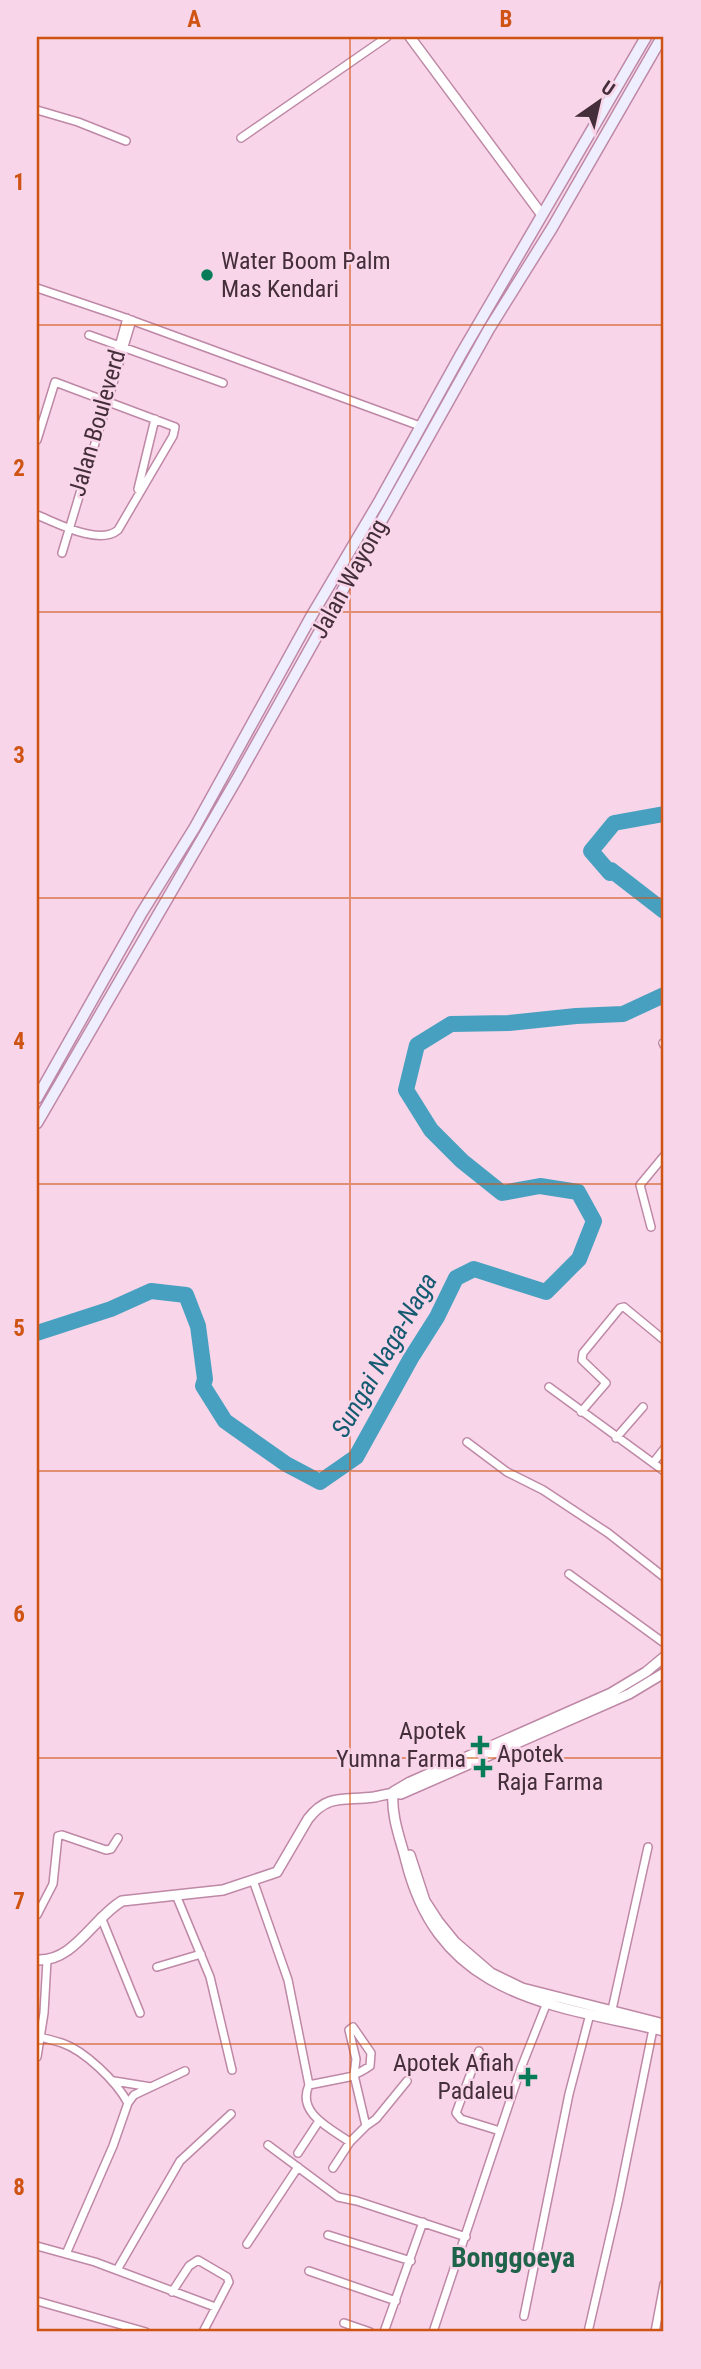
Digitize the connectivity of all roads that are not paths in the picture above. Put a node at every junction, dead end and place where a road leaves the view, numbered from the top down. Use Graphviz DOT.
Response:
graph roads {
  1 [pos="387,37"];
  2 [pos="410,37"];
  3 [pos="646,37"];
  4 [pos="662,37"];
  5 [pos="37,110"];
  6 [pos="241,138"];
  7 [pos="126,141"];
  8 [pos="542,215"];
  9 [pos="37,288"];
  10 [pos="129,319"];
  11 [pos="89,335"];
  12 [pos="122,346"];
  13 [pos="223,383"];
  14 [pos="106,400"];
  15 [pos="155,418"];
  16 [pos="420,426"];
  17 [pos="37,440"];
  18 [pos="137,495"];
  19 [pos="37,515"];
  20 [pos="68,528"];
  21 [pos="62,553"];
  22 [pos="37,1098"];
  23 [pos="37,1123"];
  24 [pos="664,1156"];
  25 [pos="650,1227"];
  26 [pos="664,1340"];
  27 [pos="549,1387"];
  28 [pos="643,1407"];
  29 [pos="581,1412"];
  30 [pos="616,1438"];
  31 [pos="467,1442"];
  32 [pos="664,1449"];
  33 [pos="653,1463"];
  34 [pos="664,1471"];
  35 [pos="569,1574"];
  36 [pos="664,1577"];
  37 [pos="664,1643"];
  38 [pos="664,1657"];
  39 [pos="664,1673"];
  40 [pos="393,1793"];
  41 [pos="118,1838"];
  42 [pos="648,1847"];
  43 [pos="253,1880"];
  44 [pos="176,1895"];
  45 [pos="37,1915"];
  46 [pos="101,1917"];
  47 [pos="201,1954"];
  48 [pos="42,1960"];
  49 [pos="157,1967"];
  50 [pos="548,1999"];
  51 [pos="140,2013"];
  52 [pos="590,2014"];
  53 [pos="611,2015"];
  54 [pos="664,2024"];
  55 [pos="653,2029"];
  56 [pos="664,2031"];
  57 [pos="40,2037"];
  58 [pos="479,2051"];
  59 [pos="37,2057"];
  60 [pos="232,2070"];
  61 [pos="185,2071"];
  62 [pos="354,2075"];
  63 [pos="114,2081"];
  64 [pos="407,2081"];
  65 [pos="309,2085"];
  66 [pos="152,2087"];
  67 [pos="128,2103"];
  68 [pos="231,2113"];
  69 [pos="319,2121"];
  70 [pos="366,2126"];
  71 [pos="500,2131"];
  72 [pos="350,2142"];
  73 [pos="268,2145"];
  74 [pos="298,2153"];
  75 [pos="298,2167"];
  76 [pos="334,2168"];
  77 [pos="422,2222"];
  78 [pos="328,2235"];
  79 [pos="466,2237"];
  80 [pos="247,2244"];
  81 [pos="37,2246"];
  82 [pos="66,2255"];
  83 [pos="411,2260"];
  84 [pos="117,2270"];
  85 [pos="309,2271"];
  86 [pos="664,2284"];
  87 [pos="172,2292"];
  88 [pos="37,2301"];
  89 [pos="396,2301"];
  90 [pos="215,2307"];
  91 [pos="524,2316"];
  92 [pos="344,2323"];
  93 [pos="146,2332"];
  94 [pos="203,2332"];
  95 [pos="370,2332"];
  96 [pos="384,2332"];
  97 [pos="433,2332"];
  98 [pos="588,2332"];
  99 [pos="655,2332"];
  1 -- 6 [label="street"];
  2 -- 8 [label="street"];
  3 -- 8 [label="main road, Jalan Wayong"];
  4 -- 23 [label="main road, Jalan Wayong"];
  5 -- 7 [label="street"];
  8 -- 16 [label="main road, Jalan Wayong"];
  9 -- 10 [label="street"];
  10 -- 12 [label="street, Jalan Bouleverd"];
  10 -- 16 [label="street"];
  11 -- 12 [label="street"];
  12 -- 13 [label="street"];
  12 -- 14 [label="street, Jalan Bouleverd"];
  14 -- 15 [label="street"];
  14 -- 17 [label="street"];
  14 -- 20 [label="street, Jalan Bouleverd"];
  15 -- 18 [label="street"];
  15 -- 18 [label="street"];
  16 -- 22 [label="main road, Jalan Wayong"];
  18 -- 20 [label="street"];
  19 -- 20 [label="street"];
  20 -- 21 [label="street, Jalan Bouleverd"];
  24 -- 25 [label="street"];
  26 -- 29 [label="street"];
  27 -- 29 [label="street"];
  28 -- 30 [label="street"];
  29 -- 30 [label="street"];
  30 -- 33 [label="street"];
  31 -- 36 [label="street"];
  32 -- 33 [label="street"];
  33 -- 34 [label="street"];
  35 -- 37 [label="street"];
  38 -- 40 [label="street"];
  39 -- 40 [label="street"];
  40 -- 43 [label="street"];
  40 -- 50 [label="street"];
  41 -- 45 [label="street"];
  42 -- 53 [label="street"];
  43 -- 44 [label="street"];
  43 -- 65 [label="street"];
  44 -- 46 [label="street"];
  44 -- 47 [label="street"];
  46 -- 48 [label="street"];
  46 -- 51 [label="street"];
  47 -- 49 [label="street"];
  47 -- 60 [label="street"];
  48 -- 57 [label="street"];
  50 -- 52 [label="street"];
  50 -- 53 [label="street"];
  50 -- 71 [label="street"];
  52 -- 53 [label="street"];
  52 -- 91 [label="street"];
  53 -- 54 [label="street"];
  53 -- 55 [label="street"];
  55 -- 56 [label="street"];
  55 -- 98 [label="street"];
  57 -- 59 [label="street"];
  57 -- 63 [label="street"];
  58 -- 71 [label="street"];
  61 -- 66 [label="street"];
  62 -- 62 [label="street"];
  62 -- 65 [label="street"];
  62 -- 70 [label="street"];
  63 -- 66 [label="street"];
  63 -- 67 [label="street"];
  64 -- 70 [label="street"];
  65 -- 69 [label="street"];
  66 -- 67 [label="street"];
  67 -- 82 [label="street"];
  68 -- 84 [label="street"];
  69 -- 72 [label="street"];
  69 -- 74 [label="street"];
  70 -- 72 [label="street"];
  71 -- 79 [label="street"];
  72 -- 76 [label="street"];
  73 -- 75 [label="street"];
  75 -- 77 [label="street"];
  75 -- 80 [label="street"];
  77 -- 79 [label="street"];
  77 -- 83 [label="street"];
  78 -- 83 [label="street"];
  79 -- 97 [label="street"];
  81 -- 82 [label="street"];
  82 -- 84 [label="street"];
  83 -- 89 [label="street"];
  84 -- 87 [label="street"];
  85 -- 89 [label="street"];
  86 -- 99 [label="street"];
  87 -- 90 [label="street"];
  87 -- 90 [label="street"];
  88 -- 93 [label="street"];
  89 -- 96 [label="street"];
  90 -- 94 [label="street"];
  92 -- 95 [label="street"];
}
